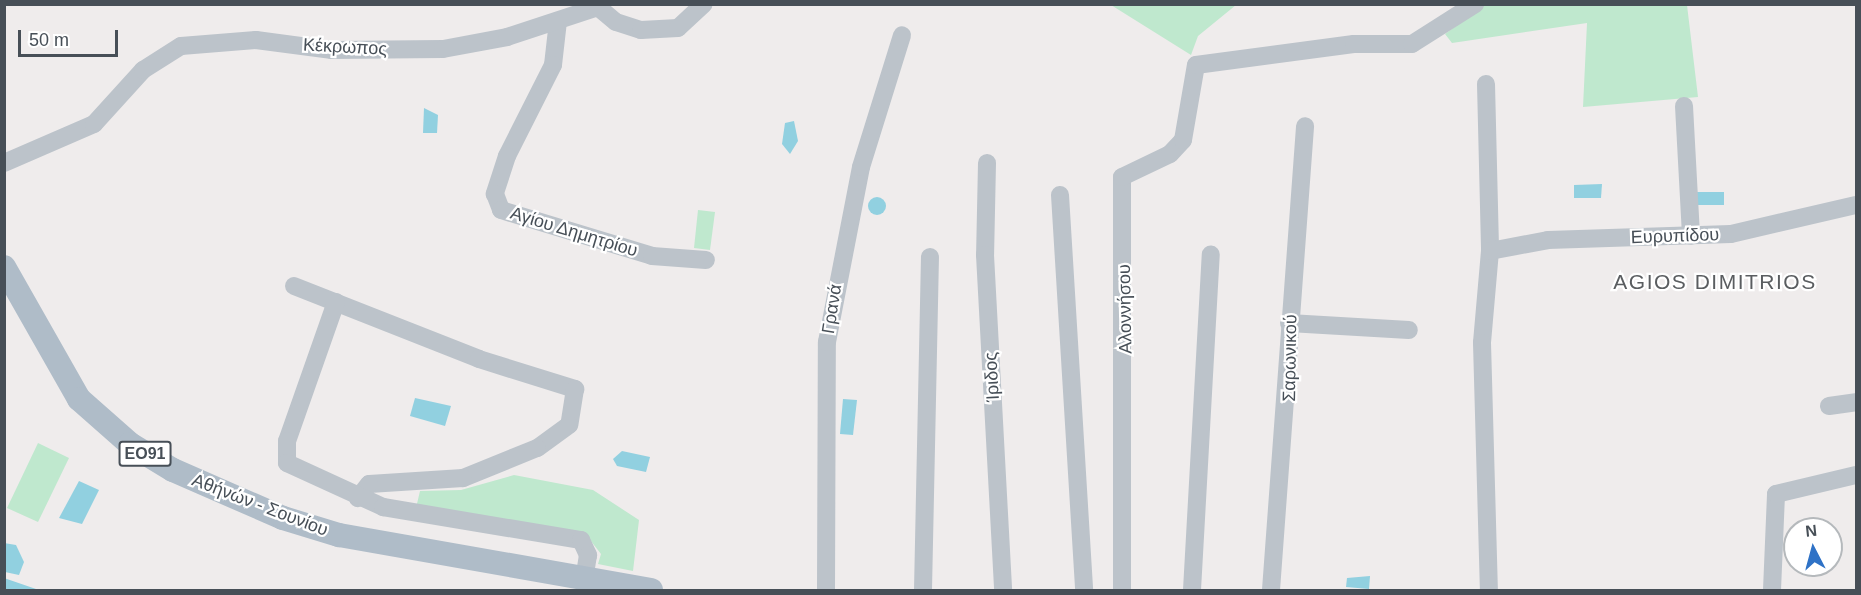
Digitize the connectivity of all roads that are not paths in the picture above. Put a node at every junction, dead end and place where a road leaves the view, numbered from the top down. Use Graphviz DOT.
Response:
graph roads {
  1 [pos="704,4"];
  2 [pos="1475,4"];
  3 [pos="599,6"];
  4 [pos="558,21"];
  5 [pos="902,35"];
  6 [pos="1486,84"];
  7 [pos="1684,106"];
  8 [pos="1305,126"];
  9 [pos="4,163"];
  10 [pos="987,163"];
  11 [pos="1060,195"];
  12 [pos="1857,205"];
  13 [pos="1691,236"];
  14 [pos="1491,250"];
  15 [pos="1211,255"];
  16 [pos="930,257"];
  17 [pos="706,260"];
  18 [pos="4,267"];
  19 [pos="294,286"];
  20 [pos="336,302"];
  21 [pos="1289,323"];
  22 [pos="1409,330"];
  23 [pos="1857,402"];
  24 [pos="1829,406"];
  25 [pos="1857,475"];
  26 [pos="358,498"];
  27 [pos="584,580"];
  28 [pos="651,591"];
  29 [pos="826,591"];
  30 [pos="923,591"];
  31 [pos="1003,591"];
  32 [pos="1084,591"];
  33 [pos="1122,591"];
  34 [pos="1192,591"];
  35 [pos="1271,591"];
  36 [pos="1489,591"];
  37 [pos="1772,591"];
  1 -- 3 [label="street, Κέκρωπος"];
  2 -- 33 [label="street, Αλοννήσου"];
  3 -- 4 [label="street, Κέκρωπος"];
  4 -- 9 [label="street, Κέκρωπος"];
  4 -- 17 [label="street, Αγίου Δημητρίου"];
  5 -- 29 [label="street, Γρανά"];
  6 -- 14 [label="street"];
  7 -- 13 [label="street"];
  8 -- 21 [label="street, Σαρωνικού"];
  10 -- 31 [label="street, Ίριδος"];
  11 -- 32 [label="street"];
  12 -- 13 [label="street, Ευρυπίδου"];
  13 -- 14 [label="street, Ευρυπίδου"];
  14 -- 36 [label="street"];
  15 -- 34 [label="street"];
  16 -- 30 [label="street"];
  18 -- 27 [label="main road, Αθήνών - Σουνίου / ΕΟ91"];
  19 -- 20 [label="street"];
  20 -- 26 [label="street"];
  20 -- 26 [label="street"];
  21 -- 22 [label="street"];
  21 -- 35 [label="street, Σαρωνικού"];
  23 -- 24 [label="street"];
  25 -- 37 [label="street"];
  26 -- 27 [label="street"];
  27 -- 28 [label="main road, Αθήνών - Σουνίου / ΕΟ91"];
}
